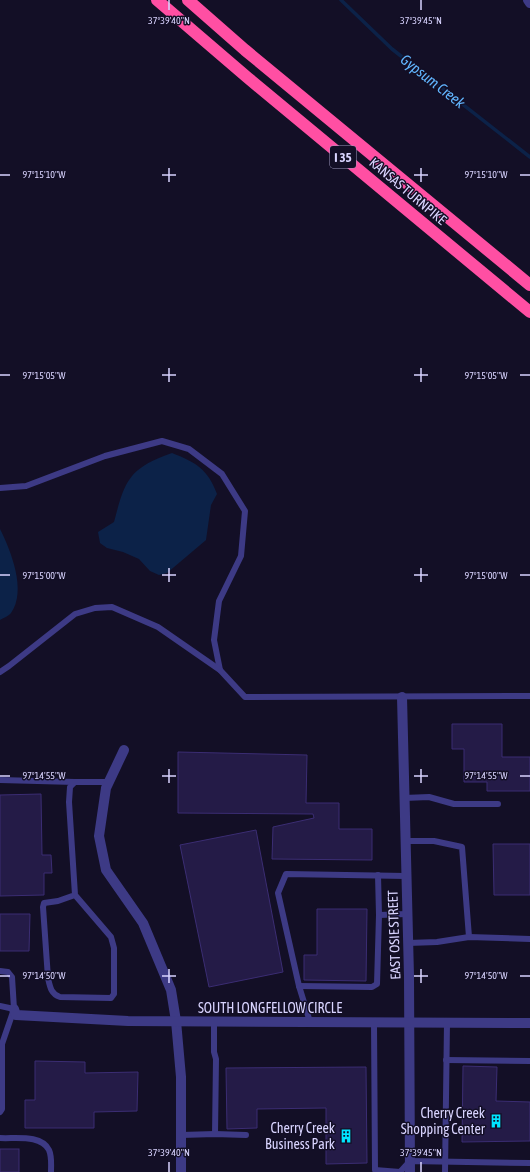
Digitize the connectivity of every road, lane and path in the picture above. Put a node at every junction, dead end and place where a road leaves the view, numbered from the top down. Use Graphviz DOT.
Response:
graph roads {
  1 [pos="157,0"];
  2 [pos="188,0"];
  3 [pos="528,0"];
  4 [pos="530,3"];
  5 [pos="530,285"];
  6 [pos="530,312"];
  7 [pos="0,488"];
  8 [pos="220,670"];
  9 [pos="0,672"];
  10 [pos="530,696"];
  11 [pos="402,697"];
  12 [pos="124,750"];
  13 [pos="0,780"];
  14 [pos="76,782"];
  15 [pos="109,782"];
  16 [pos="404,798"];
  17 [pos="498,804"];
  18 [pos="405,841"];
  19 [pos="375,875"];
  20 [pos="406,876"];
  21 [pos="74,895"];
  22 [pos="407,914"];
  23 [pos="379,915"];
  24 [pos="469,937"];
  25 [pos="530,939"];
  26 [pos="408,942"];
  27 [pos="0,971"];
  28 [pos="299,986"];
  29 [pos="0,1006"];
  30 [pos="14,1009"];
  31 [pos="176,1021"];
  32 [pos="214,1021"];
  33 [pos="310,1022"];
  34 [pos="374,1023"];
  35 [pos="409,1023"];
  36 [pos="447,1023"];
  37 [pos="530,1023"];
  38 [pos="446,1060"];
  39 [pos="530,1061"];
  40 [pos="0,1112"];
  41 [pos="181,1134"];
  42 [pos="215,1134"];
  43 [pos="246,1135"];
  44 [pos="0,1138"];
  45 [pos="410,1161"];
  46 [pos="445,1162"];
  47 [pos="530,1163"];
  48 [pos="51,1172"];
  49 [pos="181,1172"];
  50 [pos="410,1172"];
  51 [pos="445,1172"];
  1 -- 6 [label="highway, KANSAS TURNPIKE / I 35"];
  2 -- 5 [label="highway, KANSAS TURNPIKE / I 35"];
  3 -- 4 [label="street"];
  7 -- 8 [label="lane"];
  8 -- 9 [label="lane"];
  8 -- 11 [label="lane"];
  10 -- 11 [label="lane"];
  11 -- 16 [label="street, EAST OSIE STREET"];
  12 -- 15 [label="street"];
  13 -- 14 [label="lane"];
  14 -- 15 [label="lane"];
  14 -- 21 [label="lane"];
  15 -- 31 [label="street"];
  16 -- 17 [label="lane"];
  16 -- 18 [label="street, EAST OSIE STREET"];
  18 -- 20 [label="street, EAST OSIE STREET"];
  18 -- 24 [label="lane"];
  19 -- 20 [label="lane"];
  19 -- 23 [label="lane"];
  19 -- 28 [label="lane"];
  20 -- 22 [label="street, EAST OSIE STREET"];
  21 -- 21 [label="lane"];
  22 -- 23 [label="lane"];
  22 -- 26 [label="street, EAST OSIE STREET"];
  23 -- 28 [label="lane"];
  24 -- 25 [label="lane"];
  24 -- 26 [label="lane"];
  26 -- 35 [label="street, EAST OSIE STREET"];
  27 -- 30 [label="lane"];
  28 -- 33 [label="lane"];
  29 -- 30 [label="lane"];
  30 -- 31 [label="street, SOUTH LONGFELLOW CIRCLE"];
  30 -- 40 [label="lane"];
  31 -- 32 [label="street, SOUTH LONGFELLOW CIRCLE"];
  31 -- 41 [label="street"];
  32 -- 33 [label="street, SOUTH LONGFELLOW CIRCLE"];
  32 -- 42 [label="lane"];
  33 -- 34 [label="street, SOUTH LONGFELLOW CIRCLE"];
  34 -- 35 [label="street, SOUTH LONGFELLOW CIRCLE"];
  34 -- 45 [label="lane"];
  35 -- 36 [label="street, SOUTH LONGFELLOW CIRCLE"];
  35 -- 45 [label="street, EAST OSIE STREET"];
  36 -- 37 [label="street, SOUTH LONGFELLOW CIRCLE"];
  36 -- 38 [label="lane"];
  38 -- 39 [label="lane"];
  38 -- 46 [label="lane"];
  41 -- 42 [label="lane"];
  41 -- 49 [label="street"];
  42 -- 43 [label="lane"];
  44 -- 48 [label="lane"];
  45 -- 46 [label="lane"];
  45 -- 50 [label="street, EAST OSIE STREET"];
  46 -- 47 [label="lane"];
  46 -- 51 [label="lane"];
}
